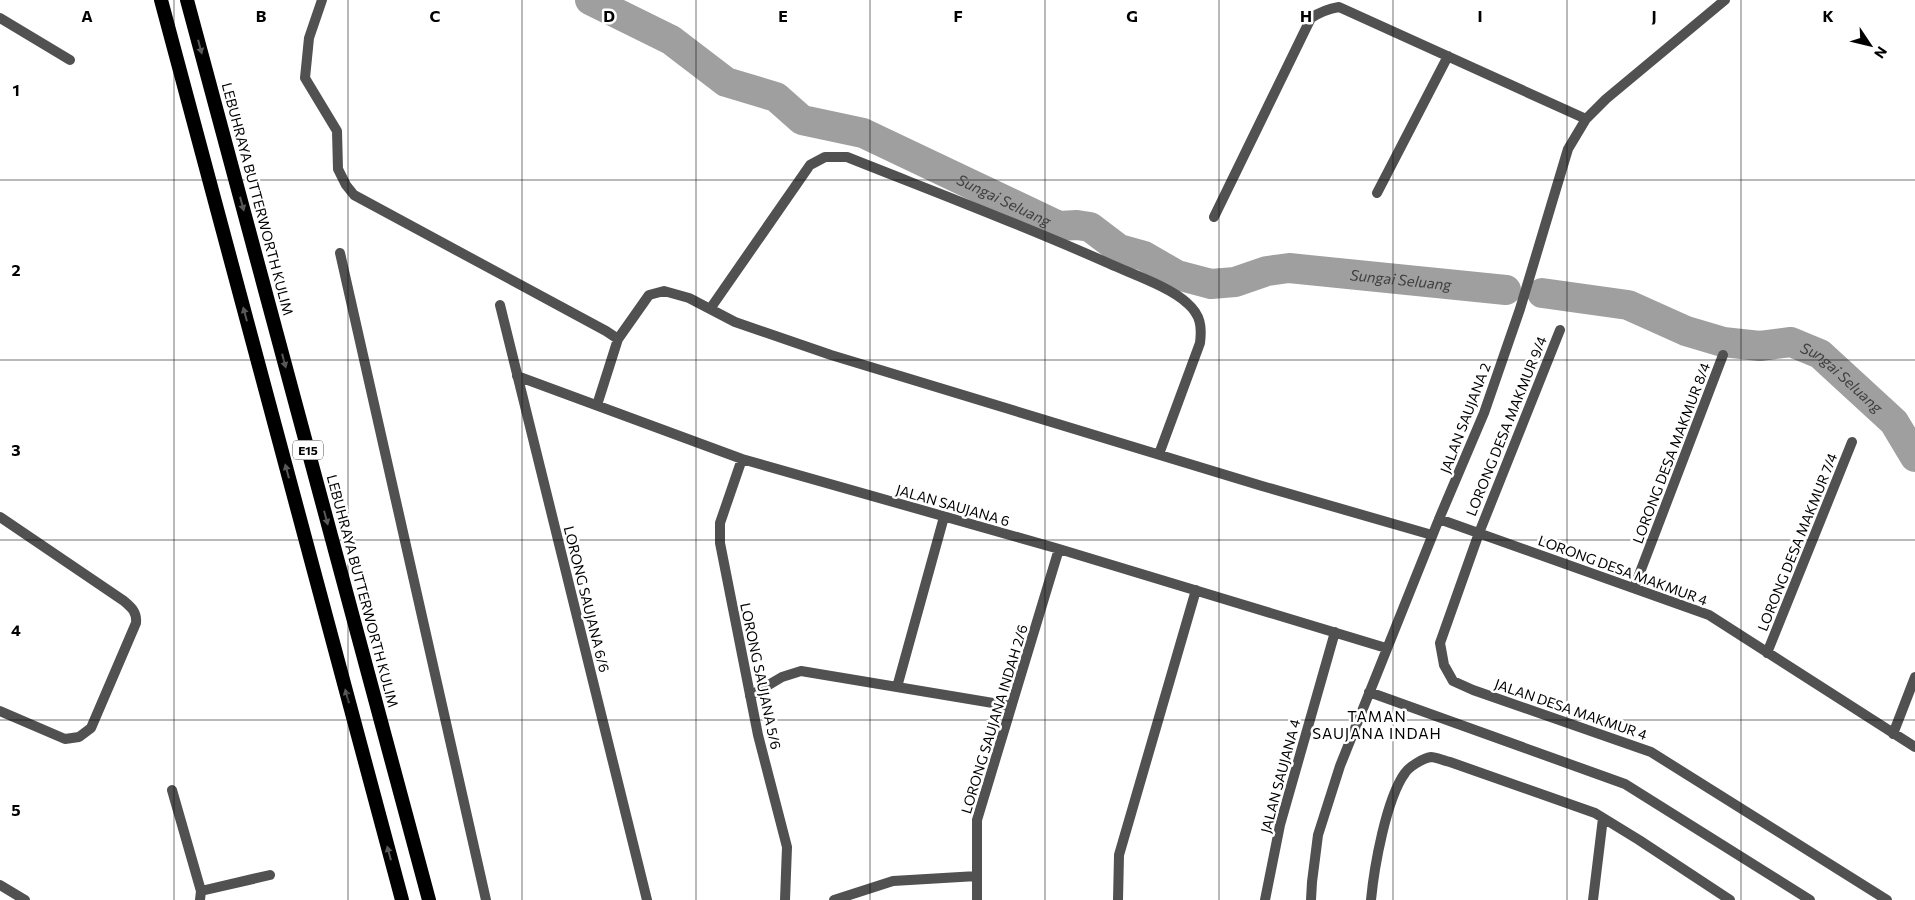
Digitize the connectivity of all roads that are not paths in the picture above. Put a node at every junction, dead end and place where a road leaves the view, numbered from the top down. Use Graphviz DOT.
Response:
graph roads {
  1 [pos="161,0"];
  2 [pos="187,0"];
  3 [pos="322,0"];
  4 [pos="1725,0"];
  5 [pos="0,18"];
  6 [pos="1448,56"];
  7 [pos="70,60"];
  8 [pos="1586,119"];
  9 [pos="1377,193"];
  10 [pos="1214,217"];
  11 [pos="340,253"];
  12 [pos="500,305"];
  13 [pos="710,309"];
  14 [pos="1560,330"];
  15 [pos="618,339"];
  16 [pos="1723,355"];
  17 [pos="517,376"];
  18 [pos="597,405"];
  19 [pos="1852,442"];
  20 [pos="1159,454"];
  21 [pos="742,459"];
  22 [pos="944,516"];
  23 [pos="0,517"];
  24 [pos="1439,518"];
  25 [pos="1479,533"];
  26 [pos="1432,535"];
  27 [pos="1059,549"];
  28 [pos="1634,588"];
  29 [pos="1196,590"];
  30 [pos="1335,632"];
  31 [pos="1386,648"];
  32 [pos="1767,653"];
  33 [pos="1915,677"];
  34 [pos="897,687"];
  35 [pos="1369,692"];
  36 [pos="750,696"];
  37 [pos="1011,706"];
  38 [pos="0,711"];
  39 [pos="1893,734"];
  40 [pos="1915,747"];
  41 [pos="172,790"];
  42 [pos="1603,818"];
  43 [pos="270,875"];
  44 [pos="977,876"];
  45 [pos="0,885"];
  46 [pos="200,896"];
  47 [pos="25,900"];
  48 [pos="402,900"];
  49 [pos="429,900"];
  50 [pos="486,900"];
  51 [pos="647,900"];
  52 [pos="785,900"];
  53 [pos="834,900"];
  54 [pos="977,900"];
  55 [pos="1118,900"];
  56 [pos="1265,900"];
  57 [pos="1311,900"];
  58 [pos="1371,900"];
  59 [pos="1593,900"];
  60 [pos="1730,900"];
  61 [pos="1810,900"];
  62 [pos="1887,900"];
  48 -- 1 [label="highway, E15, one-way"];
  2 -- 49 [label="highway, LEBUHRAYA BUTTERWORTH KULIM / E15, one-way"];
  3 -- 15 [label="street"];
  4 -- 8 [label="street, JALAN SAUJANA 2"];
  5 -- 7 [label="street"];
  6 -- 8 [label="street"];
  6 -- 9 [label="street"];
  6 -- 10 [label="street"];
  8 -- 24 [label="street, JALAN SAUJANA 2"];
  11 -- 50 [label="street"];
  12 -- 17 [label="street, LORONG SAUJANA 6/6"];
  13 -- 15 [label="street"];
  13 -- 20 [label="street"];
  13 -- 20 [label="street"];
  14 -- 25 [label="street, LORONG DESA MAKMUR 9/4"];
  15 -- 18 [label="street"];
  16 -- 28 [label="street, LORONG DESA MAKMUR 8/4"];
  17 -- 18 [label="street, JALAN SAUJANA 6"];
  17 -- 51 [label="street, LORONG SAUJANA 6/6"];
  18 -- 21 [label="street, JALAN SAUJANA 6"];
  19 -- 32 [label="street, LORONG DESA MAKMUR 7/4"];
  20 -- 26 [label="street"];
  21 -- 22 [label="street, JALAN SAUJANA 6"];
  21 -- 36 [label="street, LORONG SAUJANA 5/6"];
  22 -- 27 [label="street, JALAN SAUJANA 6"];
  22 -- 34 [label="street"];
  23 -- 38 [label="street"];
  24 -- 25 [label="street, LORONG DESA MAKMUR 4"];
  24 -- 26 [label="street, JALAN SAUJANA 2"];
  25 -- 28 [label="street, LORONG DESA MAKMUR 4"];
  25 -- 62 [label="street, JALAN DESA MAKMUR 4"];
  26 -- 31 [label="street, JALAN SAUJANA 2"];
  27 -- 29 [label="street, JALAN SAUJANA 6"];
  27 -- 37 [label="street, LORONG SAUJANA INDAH 2/6"];
  28 -- 32 [label="street, LORONG DESA MAKMUR 4"];
  29 -- 30 [label="street, JALAN SAUJANA 6"];
  29 -- 55 [label="street"];
  30 -- 31 [label="street, JALAN SAUJANA 6"];
  30 -- 56 [label="street, JALAN SAUJANA 4"];
  31 -- 35 [label="street, JALAN SAUJANA 2"];
  32 -- 39 [label="street, LORONG DESA MAKMUR 4"];
  33 -- 39 [label="street"];
  34 -- 36 [label="street"];
  34 -- 37 [label="street"];
  35 -- 57 [label="street, JALAN SAUJANA 2"];
  35 -- 61 [label="street"];
  36 -- 52 [label="street, LORONG SAUJANA 5/6"];
  37 -- 44 [label="street, LORONG SAUJANA INDAH 2/6"];
  39 -- 40 [label="street, LORONG DESA MAKMUR 4"];
  41 -- 46 [label="street"];
  42 -- 58 [label="street"];
  42 -- 59 [label="street"];
  42 -- 60 [label="street"];
  43 -- 46 [label="street"];
  44 -- 53 [label="street"];
  44 -- 54 [label="street, LORONG SAUJANA INDAH 2/6"];
  45 -- 47 [label="street"];
}
